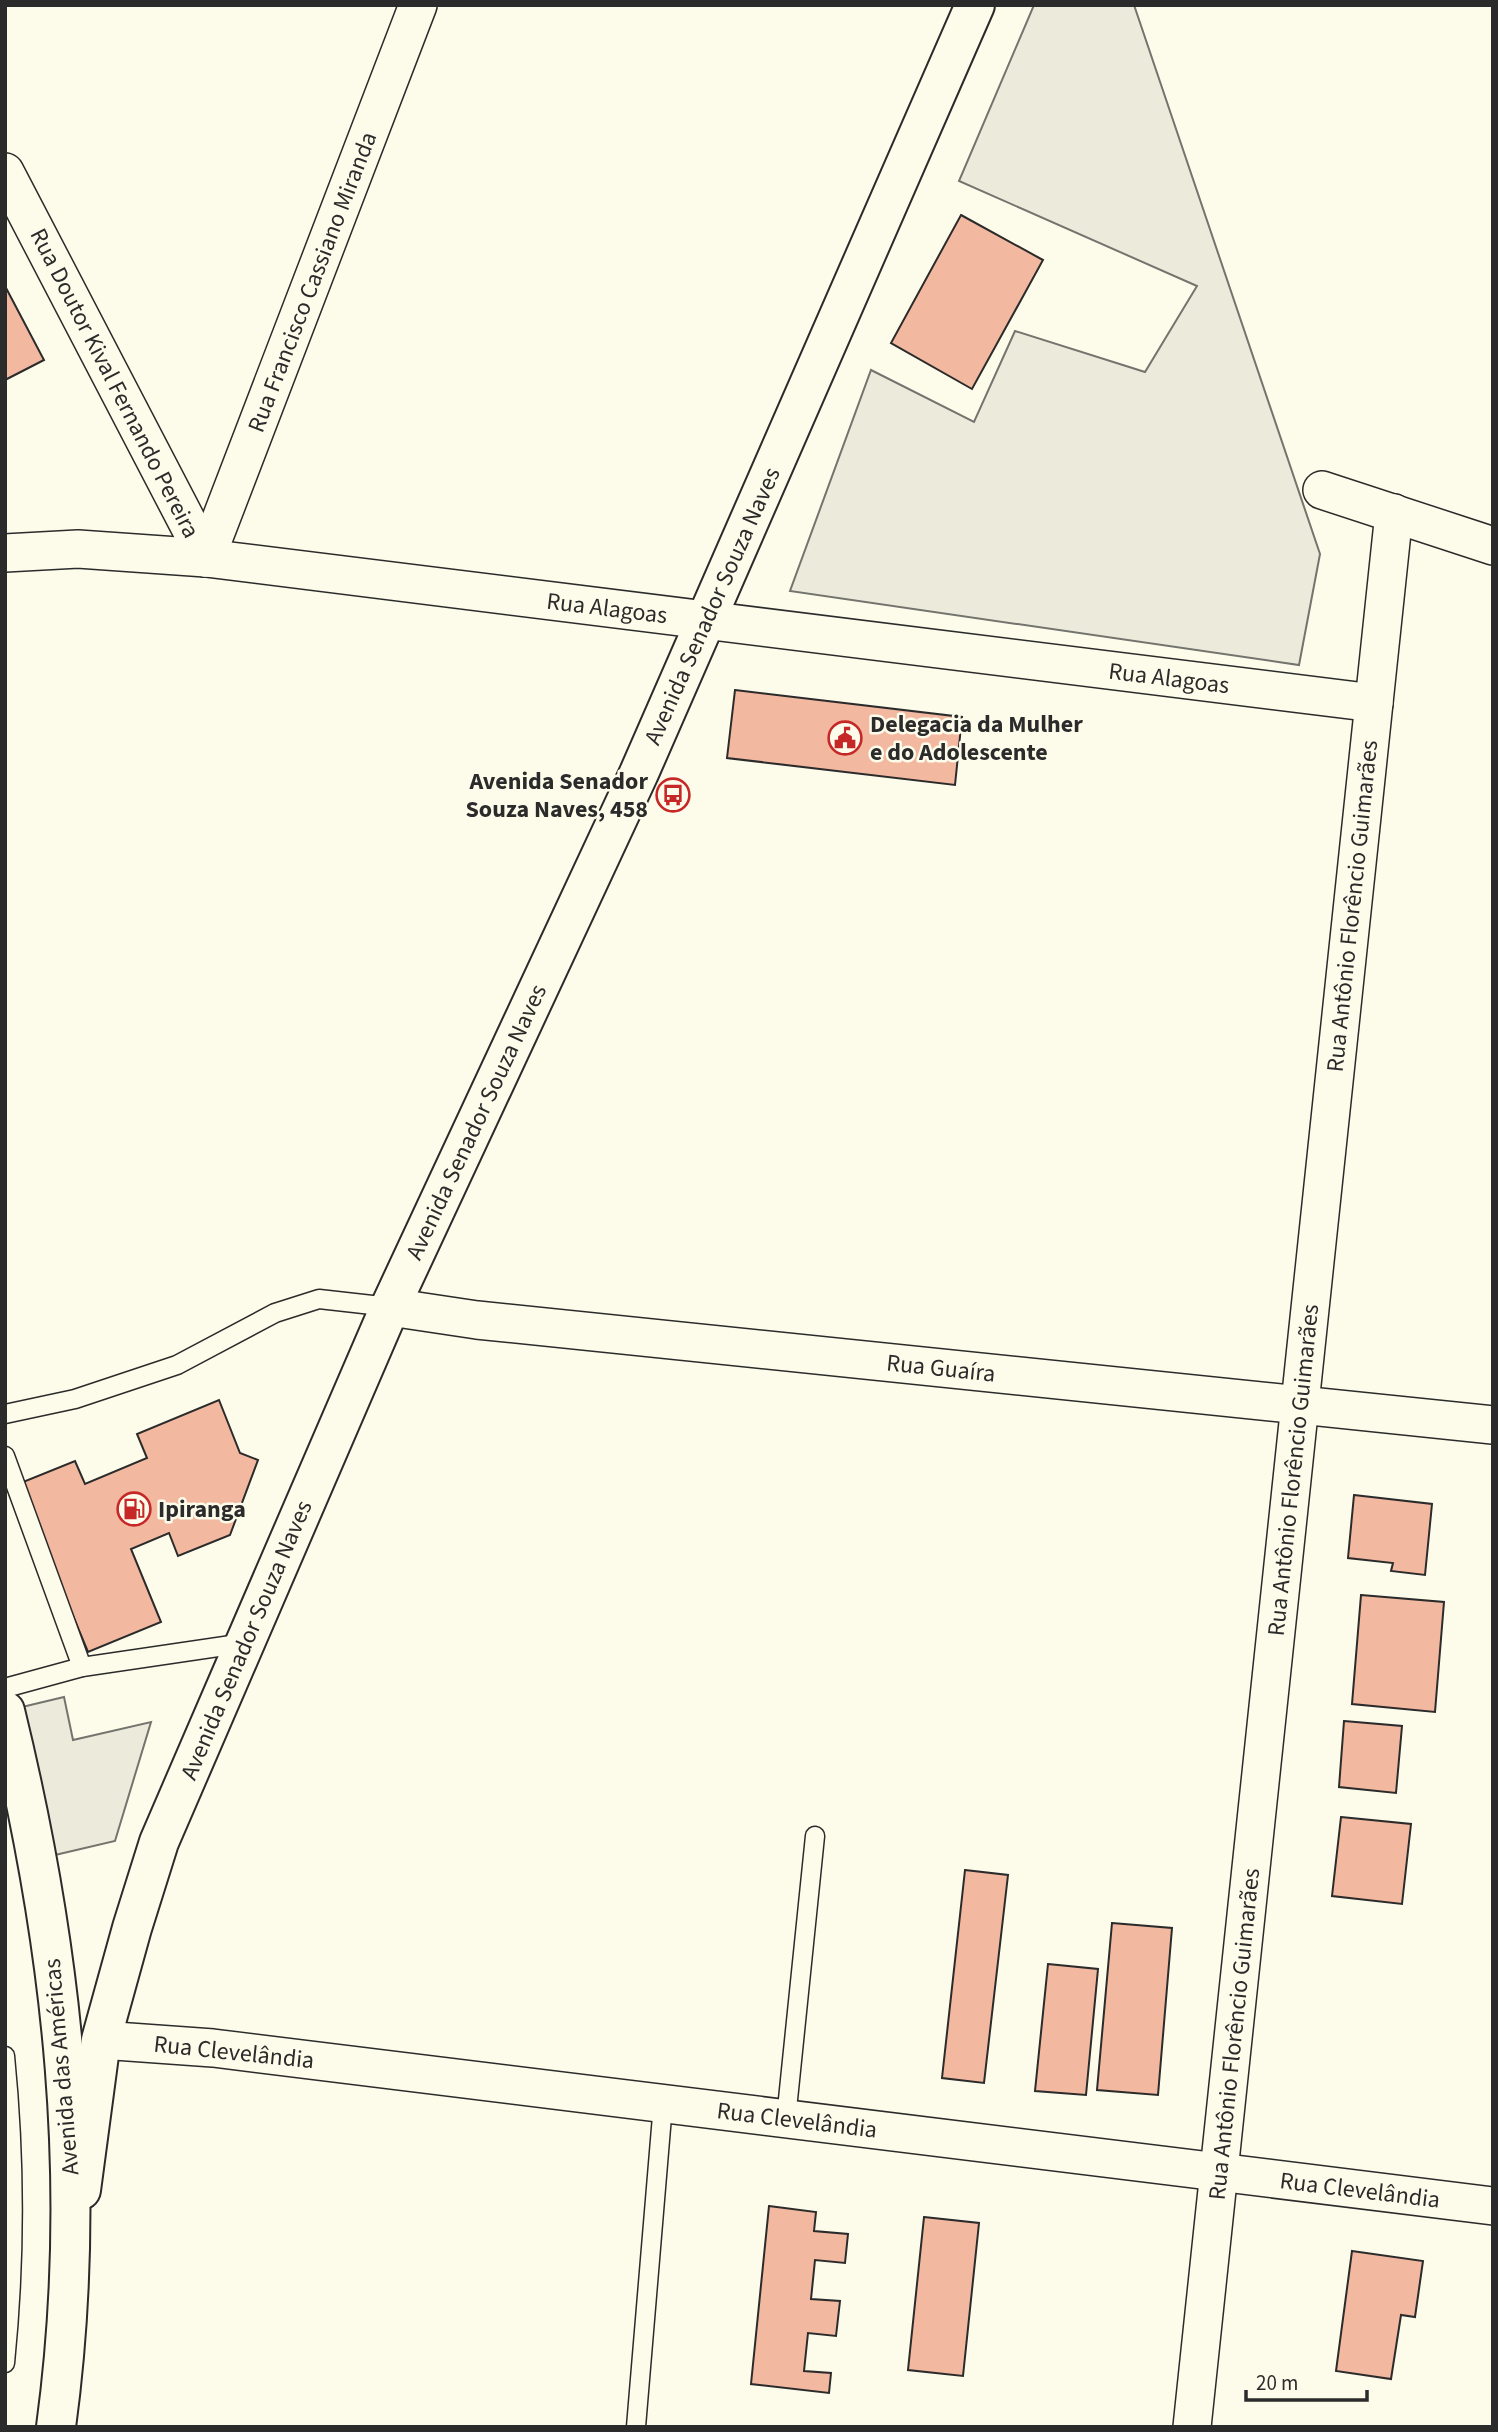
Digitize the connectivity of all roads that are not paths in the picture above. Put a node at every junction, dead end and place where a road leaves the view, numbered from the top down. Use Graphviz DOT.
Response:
graph roads {
  1 [pos="418,5"];
  2 [pos="975,5"];
  3 [pos="5,172"];
  4 [pos="1322,490"];
  5 [pos="1394,513"];
  6 [pos="1493,546"];
  7 [pos="5,553"];
  8 [pos="206,558"];
  9 [pos="706,620"];
  10 [pos="1374,703"];
  11 [pos="390,1307"];
  12 [pos="1300,1405"];
  13 [pos="5,1414"];
  14 [pos="1493,1425"];
  15 [pos="5,1456"];
  16 [pos="245,1643"];
  17 [pos="82,1667"];
  18 [pos="5,1688"];
  19 [pos="5,1711"];
  20 [pos="814,1836"];
  21 [pos="101,2040"];
  22 [pos="5,2056"];
  23 [pos="663,2104"];
  24 [pos="786,2119"];
  25 [pos="1220,2172"];
  26 [pos="1493,2206"];
  27 [pos="71,2268"];
  28 [pos="5,2364"];
  29 [pos="56,2427"];
  30 [pos="636,2427"];
  31 [pos="1192,2427"];
  1 -- 8 [label="street, Rua Francisco Cassiano Miranda"];
  2 -- 9 [label="main road, Avenida Senador Souza Naves"];
  3 -- 8 [label="street, Rua Doutor Kival Fernando Pereira"];
  4 -- 5 [label="street"];
  5 -- 6 [label="street"];
  5 -- 10 [label="street, Rua Antônio Florêncio Guimarães"];
  7 -- 8 [label="street, Rua Alagoas"];
  8 -- 9 [label="street, Rua Alagoas"];
  9 -- 10 [label="street, Rua Alagoas"];
  9 -- 11 [label="main road, Avenida Senador Souza Naves"];
  10 -- 12 [label="street, Rua Antônio Florêncio Guimarães"];
  11 -- 12 [label="street, Rua Guaíra"];
  11 -- 13 [label="lane"];
  11 -- 16 [label="main road, Avenida Senador Souza Naves"];
  12 -- 14 [label="street, Rua Guaíra"];
  12 -- 25 [label="street, Rua Antônio Florêncio Guimarães"];
  15 -- 17 [label="lane"];
  16 -- 17 [label="lane"];
  16 -- 21 [label="main road, Avenida Senador Souza Naves"];
  17 -- 18 [label="lane"];
  19 -- 27 [label="main road, Avenida das Américas"];
  20 -- 24 [label="lane"];
  21 -- 23 [label="street, Rua Clevelândia"];
  21 -- 27 [label="main road, Avenida Senador Souza Naves"];
  22 -- 28 [label="lane"];
  23 -- 24 [label="street, Rua Clevelândia"];
  23 -- 30 [label="lane"];
  24 -- 25 [label="street, Rua Clevelândia"];
  25 -- 26 [label="street, Rua Clevelândia"];
  25 -- 31 [label="street, Rua Antônio Florêncio Guimarães"];
  27 -- 29 [label="main road, Avenida das Américas"];
}
